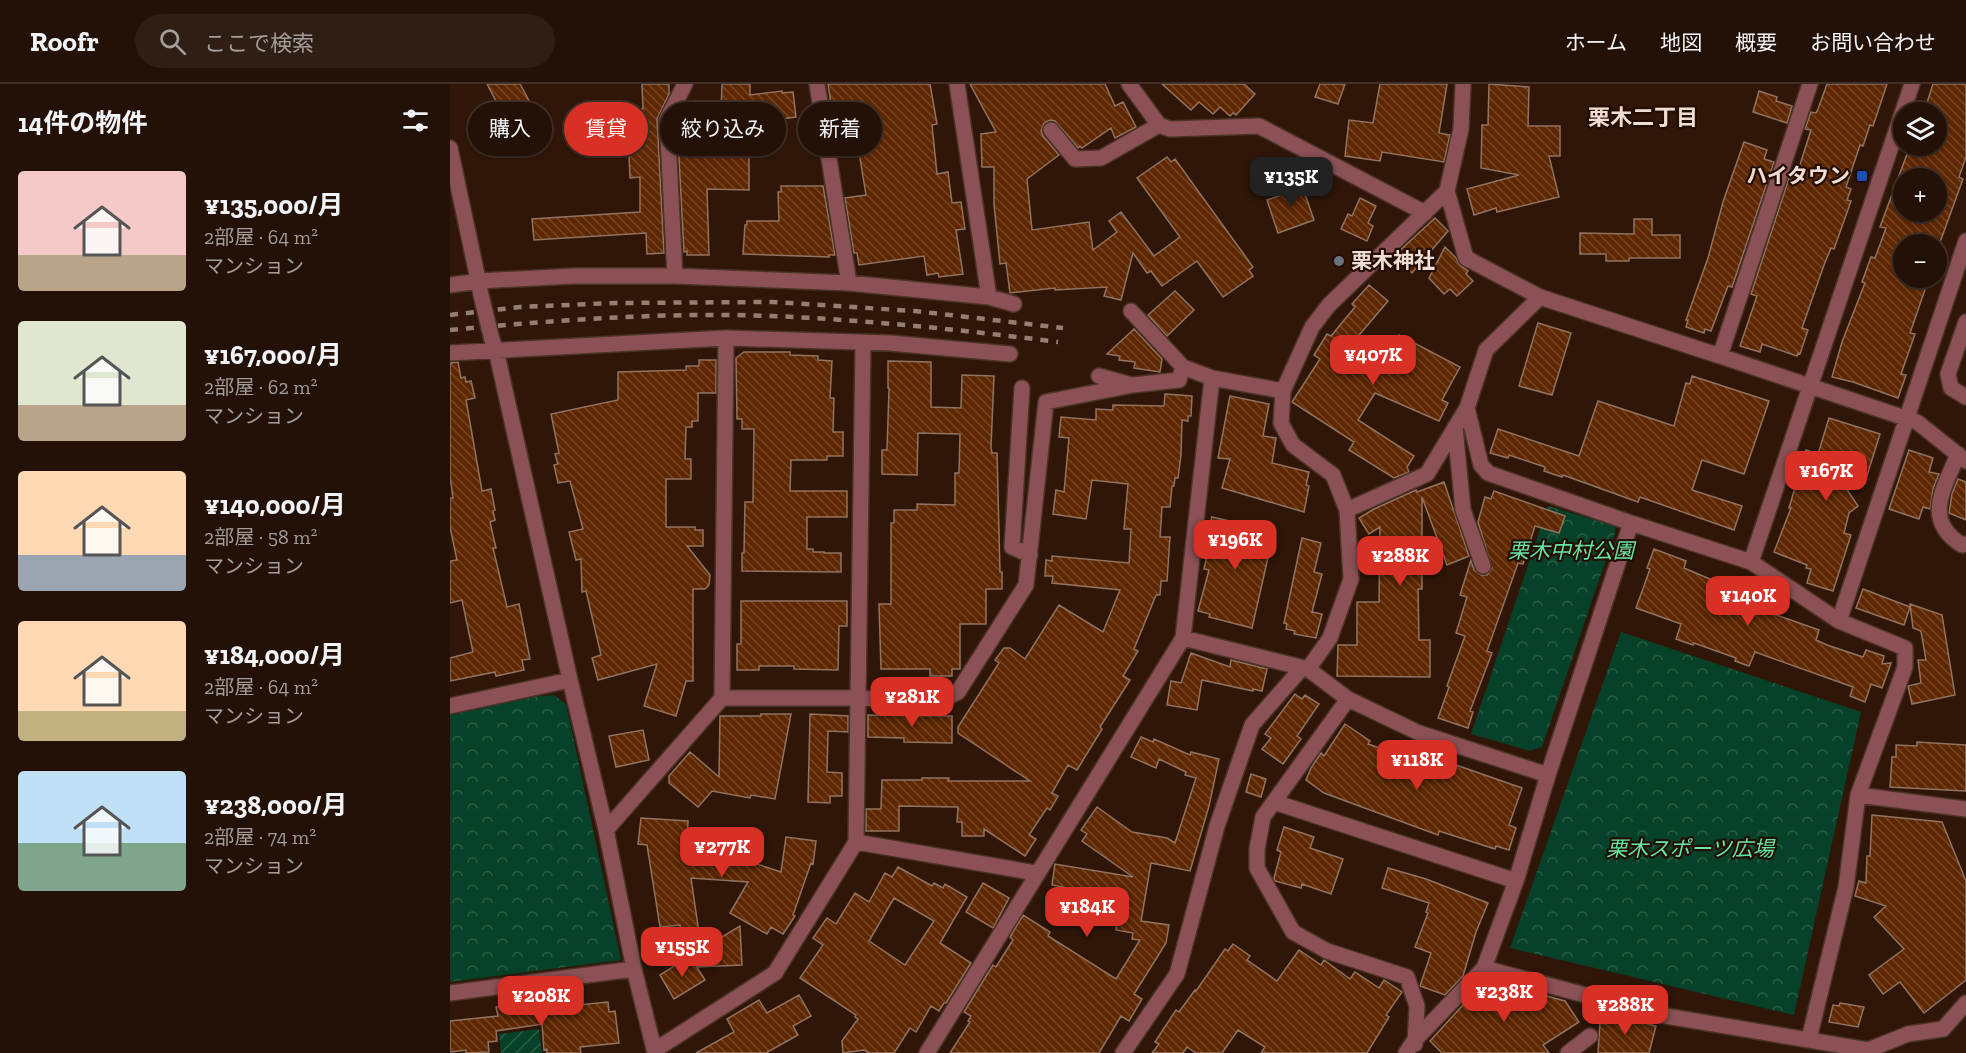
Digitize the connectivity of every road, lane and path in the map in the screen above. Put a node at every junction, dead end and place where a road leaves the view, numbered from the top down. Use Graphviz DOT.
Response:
graph roads {
  1 [pos="685,84"];
  2 [pos="817,84"];
  3 [pos="957,84"];
  4 [pos="1129,84"];
  5 [pos="1463,84"];
  6 [pos="1810,84"];
  7 [pos="1912,84"];
  8 [pos="1159,125"];
  9 [pos="1051,130"];
  10 [pos="450,148"];
  11 [pos="1447,191"];
  12 [pos="1425,213"];
  13 [pos="1966,241"];
  14 [pos="675,276"];
  15 [pos="849,283"];
  16 [pos="450,285"];
  17 [pos="480,286"];
  18 [pos="989,297"];
  19 [pos="1540,297"];
  20 [pos="1014,304"];
  21 [pos="1131,311"];
  22 [pos="1966,322"];
  23 [pos="726,338"];
  24 [pos="863,343"];
  25 [pos="494,345"];
  26 [pos="450,353"];
  27 [pos="1010,354"];
  28 [pos="1720,356"];
  29 [pos="1183,367"];
  30 [pos="1099,376"];
  31 [pos="1212,378"];
  32 [pos="1133,385"];
  33 [pos="1811,387"];
  34 [pos="1022,388"];
  35 [pos="1283,391"];
  36 [pos="1966,397"];
  37 [pos="1467,408"];
  38 [pos="1906,418"];
  39 [pos="1455,427"];
  40 [pos="1962,457"];
  41 [pos="1347,510"];
  42 [pos="1632,523"];
  43 [pos="1966,544"];
  44 [pos="1030,555"];
  45 [pos="1751,562"];
  46 [pos="1483,566"];
  47 [pos="1839,621"];
  48 [pos="1183,638"];
  49 [pos="1305,669"];
  50 [pos="570,680"];
  51 [pos="722,698"];
  52 [pos="857,698"];
  53 [pos="1348,699"];
  54 [pos="450,706"];
  55 [pos="1548,775"];
  56 [pos="1857,795"];
  57 [pos="1274,802"];
  58 [pos="1966,809"];
  59 [pos="606,830"];
  60 [pos="856,843"];
  61 [pos="1036,873"];
  62 [pos="1516,881"];
  63 [pos="1484,968"];
  64 [pos="634,969"];
  65 [pos="450,993"];
  66 [pos="1966,1003"];
  67 [pos="1590,1036"];
  68 [pos="1809,1039"];
  69 [pos="1413,1049"];
  70 [pos="1575,1051"];
  71 [pos="655,1052"];
  72 [pos="927,1053"];
  73 [pos="1122,1053"];
  1 -- 14 [label="street"];
  2 -- 15 [label="street"];
  3 -- 18 [label="street"];
  4 -- 8 [label="street"];
  5 -- 11 [label="street"];
  6 -- 28 [label="street"];
  7 -- 33 [label="street"];
  8 -- 9 [label="street"];
  8 -- 12 [label="street"];
  10 -- 17 [label="street"];
  11 -- 12 [label="street"];
  11 -- 19 [label="street"];
  12 -- 35 [label="street"];
  13 -- 38 [label="street"];
  14 -- 15 [label="street"];
  14 -- 17 [label="street"];
  15 -- 18 [label="street"];
  16 -- 17 [label="street"];
  17 -- 25 [label="street, bridge"];
  18 -- 20 [label="street"];
  19 -- 28 [label="street"];
  19 -- 37 [label="street"];
  21 -- 29 [label="street"];
  22 -- 36 [label="street"];
  23 -- 24 [label="street"];
  23 -- 25 [label="street"];
  23 -- 51 [label="street"];
  24 -- 27 [label="street"];
  24 -- 52 [label="street"];
  25 -- 26 [label="street"];
  25 -- 50 [label="street"];
  28 -- 33 [label="street"];
  29 -- 31 [label="street"];
  29 -- 32 [label="street"];
  30 -- 32 [label="street"];
  31 -- 35 [label="street"];
  31 -- 48 [label="street"];
  32 -- 44 [label="street"];
  33 -- 38 [label="street"];
  33 -- 45 [label="street"];
  34 -- 44 [label="street"];
  35 -- 41 [label="street"];
  37 -- 39 [label="street"];
  37 -- 42 [label="street"];
  38 -- 40 [label="street"];
  38 -- 47 [label="street"];
  39 -- 41 [label="street"];
  39 -- 46 [label="street"];
  40 -- 43 [label="street"];
  41 -- 49 [label="street"];
  42 -- 45 [label="street"];
  42 -- 55 [label="street"];
  44 -- 52 [label="street"];
  45 -- 47 [label="street"];
  47 -- 56 [label="street"];
  48 -- 49 [label="street"];
  48 -- 61 [label="street"];
  49 -- 53 [label="street"];
  49 -- 73 [label="street"];
  50 -- 54 [label="street"];
  50 -- 59 [label="street"];
  51 -- 52 [label="street"];
  51 -- 59 [label="street"];
  52 -- 60 [label="street"];
  53 -- 55 [label="street"];
  53 -- 57 [label="street"];
  55 -- 62 [label="street"];
  56 -- 58 [label="street"];
  56 -- 68 [label="street"];
  57 -- 62 [label="street"];
  57 -- 69 [label="street"];
  59 -- 64 [label="street"];
  60 -- 61 [label="street"];
  60 -- 71 [label="street"];
  61 -- 72 [label="street"];
  62 -- 63 [label="street"];
  63 -- 68 [label="street"];
  63 -- 69 [label="street"];
  64 -- 65 [label="street"];
  64 -- 71 [label="street"];
  66 -- 68 [label="street"];
  67 -- 70 [label="street"];
}
